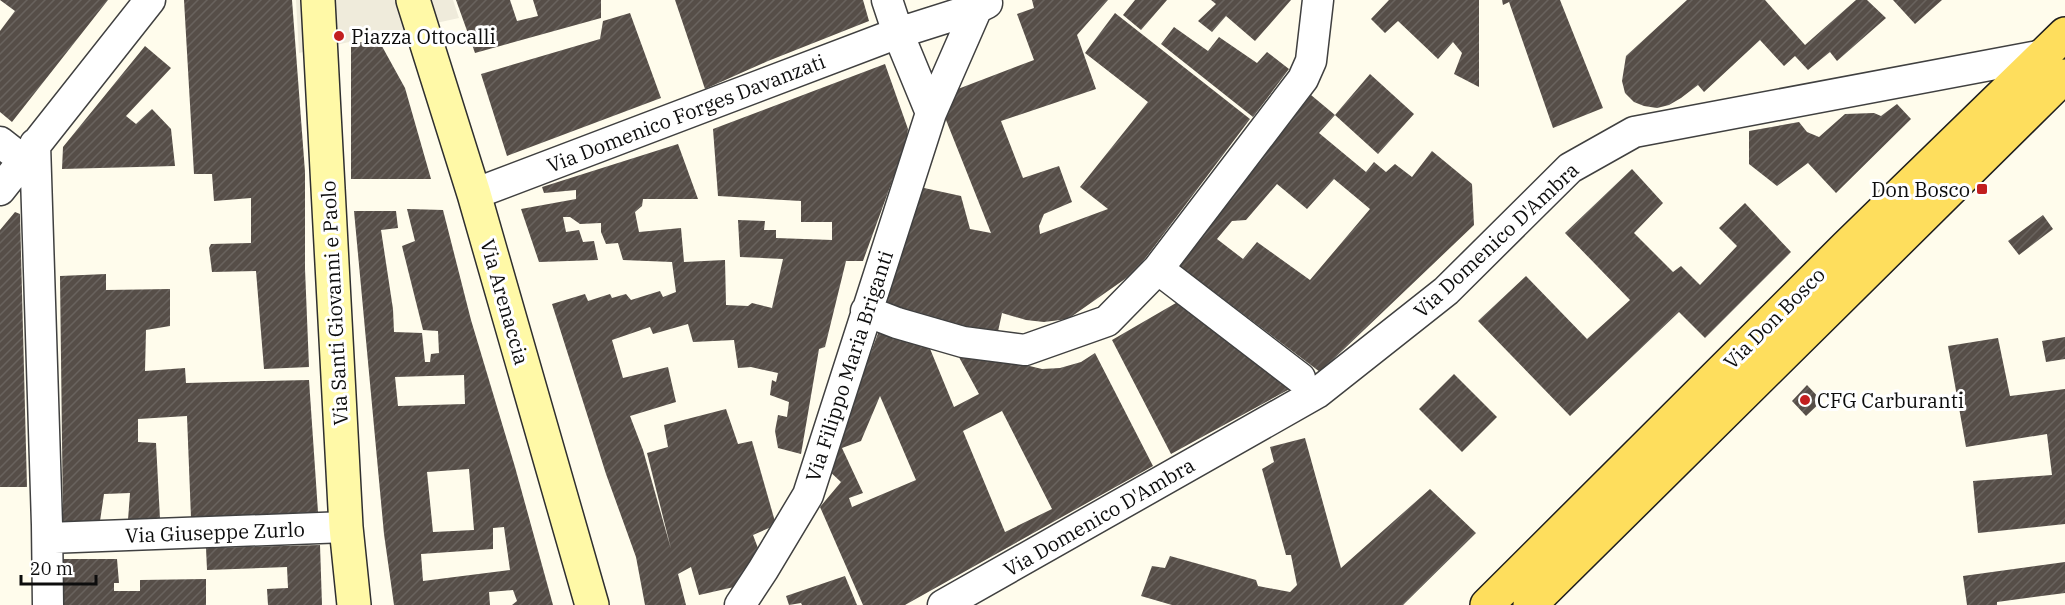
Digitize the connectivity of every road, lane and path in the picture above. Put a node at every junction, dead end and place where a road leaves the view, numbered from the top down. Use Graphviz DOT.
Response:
graph roads {
  1 [pos="150,0"];
  2 [pos="318,0"];
  3 [pos="413,0"];
  4 [pos="887,0"];
  5 [pos="1318,0"];
  6 [pos="985,4"];
  7 [pos="898,33"];
  8 [pos="2058,55"];
  9 [pos="931,113"];
  10 [pos="0,142"];
  11 [pos="29,152"];
  12 [pos="0,190"];
  13 [pos="474,194"];
  14 [pos="1846,247"];
  15 [pos="1158,269"];
  16 [pos="1869,270"];
  17 [pos="866,311"];
  18 [pos="1300,378"];
  19 [pos="346,528"];
  20 [pos="48,538"];
  21 [pos="48,605"];
  22 [pos="354,605"];
  23 [pos="592,605"];
  24 [pos="740,605"];
  25 [pos="943,605"];
  26 [pos="1487,605"];
  27 [pos="1530,605"];
  1 -- 11 [label="street"];
  2 -- 19 [label="main road, Via Santi Giovanni e Paolo"];
  3 -- 13 [label="main road, Via Arenaccia"];
  4 -- 7 [label="street"];
  5 -- 15 [label="street"];
  6 -- 7 [label="street, Via Filippo Maria Briganti"];
  6 -- 9 [label="street, Via Filippo Maria Briganti"];
  7 -- 9 [label="street"];
  7 -- 13 [label="street, Via Domenico Forges Davanzati"];
  8 -- 14 [label="main road, Via Don Bosco"];
  8 -- 16 [label="main road, Via Don Bosco"];
  8 -- 25 [label="street, Via Domenico D'Ambra"];
  9 -- 17 [label="street, Via Filippo Maria Briganti"];
  10 -- 11 [label="street"];
  11 -- 12 [label="street"];
  11 -- 20 [label="street"];
  13 -- 23 [label="main road, Via Arenaccia"];
  14 -- 16 [label="main road"];
  14 -- 26 [label="main road, Via Don Bosco"];
  15 -- 17 [label="street"];
  15 -- 18 [label="street"];
  16 -- 27 [label="main road, Via Don Bosco"];
  17 -- 24 [label="street, Via Filippo Maria Briganti"];
  19 -- 20 [label="street, Via Giuseppe Zurlo"];
  19 -- 22 [label="main road, Via Santi Giovanni e Paolo"];
  20 -- 21 [label="street"];
}
